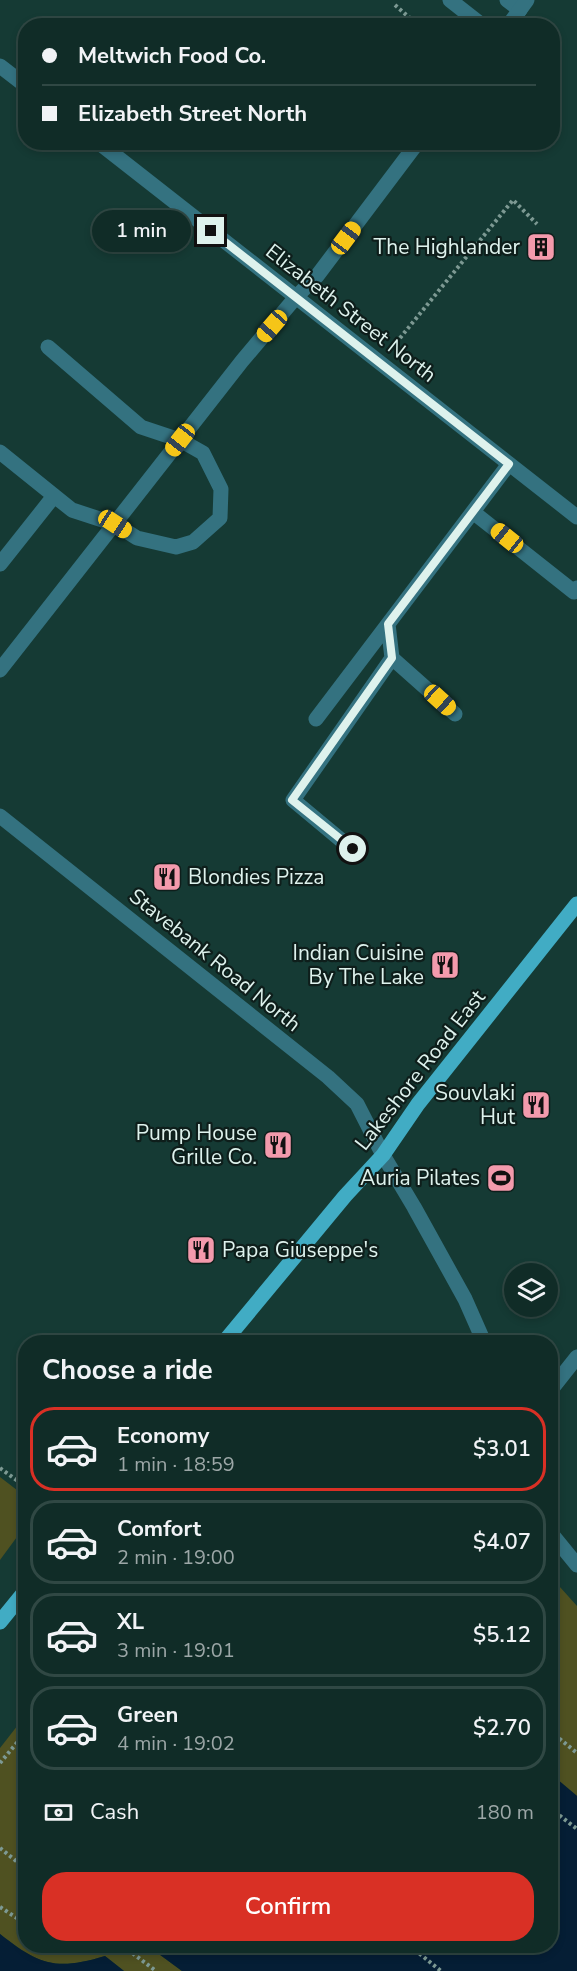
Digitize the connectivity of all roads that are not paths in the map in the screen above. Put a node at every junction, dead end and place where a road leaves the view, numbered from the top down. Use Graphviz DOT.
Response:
graph roads {
  1 [pos="450,0"];
  2 [pos="507,0"];
  3 [pos="524,5"];
  4 [pos="473,18"];
  5 [pos="514,18"];
  6 [pos="0,66"];
  7 [pos="18,80"];
  8 [pos="108,150"];
  9 [pos="412,150"];
  10 [pos="296,297"];
  11 [pos="48,347"];
  12 [pos="180,440"];
  13 [pos="0,453"];
  14 [pos="509,464"];
  15 [pos="54,496"];
  16 [pos="473,512"];
  17 [pos="577,517"];
  18 [pos="115,524"];
  19 [pos="0,564"];
  20 [pos="577,588"];
  21 [pos="388,624"];
  22 [pos="392,658"];
  23 [pos="0,670"];
  24 [pos="455,714"];
  25 [pos="316,719"];
  26 [pos="0,816"];
  27 [pos="353,849"];
  28 [pos="577,904"];
  29 [pos="382,1155"];
  30 [pos="230,1335"];
  31 [pos="481,1335"];
  32 [pos="577,1357"];
  33 [pos="558,1381"];
  34 [pos="558,1542"];
  35 [pos="577,1565"];
  36 [pos="18,1600"];
  37 [pos="0,1622"];
  1 -- 4 [label="street"];
  2 -- 3 [label="street"];
  3 -- 5 [label="street"];
  6 -- 7 [label="street"];
  8 -- 10 [label="street, Elizabeth Street North"];
  9 -- 10 [label="street"];
  10 -- 12 [label="street"];
  10 -- 14 [label="street, Elizabeth Street North"];
  11 -- 12 [label="street"];
  12 -- 18 [label="street"];
  12 -- 18 [label="street"];
  13 -- 15 [label="street"];
  14 -- 16 [label="street"];
  14 -- 17 [label="street, Elizabeth Street North"];
  15 -- 18 [label="street"];
  15 -- 19 [label="street"];
  16 -- 20 [label="street"];
  16 -- 21 [label="street"];
  18 -- 23 [label="street"];
  21 -- 22 [label="street"];
  21 -- 25 [label="street"];
  22 -- 24 [label="street"];
  22 -- 27 [label="street"];
  26 -- 29 [label="street, Stavebank Road North"];
  28 -- 29 [label="main road, Lakeshore Road East"];
  29 -- 30 [label="main road, Lakeshore Road East"];
  29 -- 31 [label="street, Stavebank Road North"];
  32 -- 33 [label="street"];
  34 -- 35 [label="street"];
  36 -- 37 [label="main road"];
}
